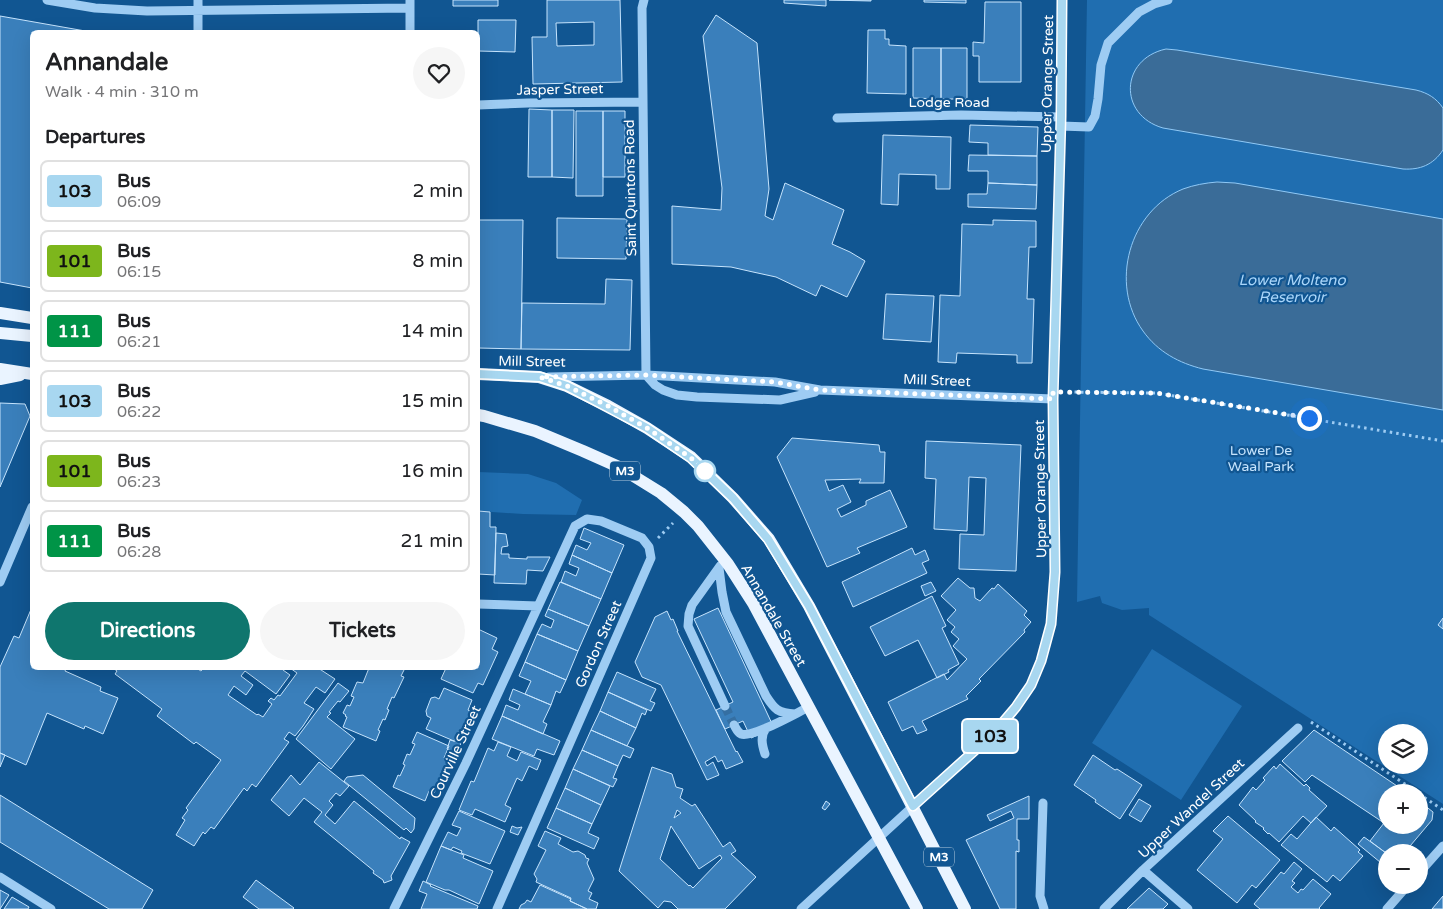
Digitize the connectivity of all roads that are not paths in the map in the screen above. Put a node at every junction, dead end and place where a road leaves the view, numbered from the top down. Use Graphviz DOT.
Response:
graph roads {
  1 [pos="47,0"];
  2 [pos="198,0"];
  3 [pos="644,0"];
  4 [pos="1062,0"];
  5 [pos="1168,0"];
  6 [pos="410,4"];
  7 [pos="198,11"];
  8 [pos="198,30"];
  9 [pos="410,30"];
  10 [pos="643,102"];
  11 [pos="480,105"];
  12 [pos="837,118"];
  13 [pos="1061,122"];
  14 [pos="0,313"];
  15 [pos="30,318"];
  16 [pos="0,333"];
  17 [pos="30,336"];
  18 [pos="0,369"];
  19 [pos="30,374"];
  20 [pos="30,374"];
  21 [pos="480,374"];
  22 [pos="646,375"];
  23 [pos="540,377"];
  24 [pos="0,379"];
  25 [pos="820,390"];
  26 [pos="1053,396"];
  27 [pos="480,415"];
  28 [pos="30,512"];
  29 [pos="722,564"];
  30 [pos="0,582"];
  31 [pos="480,604"];
  32 [pos="538,606"];
  33 [pos="725,706"];
  34 [pos="809,707"];
  35 [pos="795,714"];
  36 [pos="734,725"];
  37 [pos="766,728"];
  38 [pos="1298,728"];
  39 [pos="764,754"];
  40 [pos="1043,803"];
  41 [pos="913,806"];
  42 [pos="879,837"];
  43 [pos="1443,846"];
  44 [pos="1428,863"];
  45 [pos="1144,870"];
  46 [pos="0,878"];
  47 [pos="1400,894"];
  48 [pos="51,909"];
  49 [pos="394,909"];
  50 [pos="497,909"];
  51 [pos="801,909"];
  52 [pos="917,909"];
  53 [pos="965,909"];
  54 [pos="1044,909"];
  55 [pos="1104,909"];
  56 [pos="1188,909"];
  57 [pos="1387,909"];
  1 -- 7 [label="street"];
  2 -- 7 [label="street"];
  3 -- 10 [label="street, Saint Quintons Road"];
  4 -- 13 [label="street, Upper Orange Street"];
  5 -- 13 [label="street, Lodge Road"];
  6 -- 7 [label="street"];
  6 -- 9 [label="street"];
  7 -- 8 [label="street"];
  10 -- 11 [label="street, Jasper Street"];
  10 -- 22 [label="street, Saint Quintons Road"];
  12 -- 13 [label="street, Lodge Road"];
  13 -- 26 [label="street, Upper Orange Street"];
  14 -- 15 [label="main road"];
  16 -- 17 [label="main road"];
  18 -- 19 [label="main road"];
  20 -- 24 [label="main road"];
  21 -- 23 [label="main road, Mill Street / M3"];
  22 -- 23 [label="street, Mill Street"];
  22 -- 25 [label="street, Mill Street"];
  22 -- 25 [label="street, Mill Street"];
  23 -- 41 [label="main road, M3"];
  25 -- 26 [label="street, Mill Street"];
  26 -- 41 [label="street, Upper Orange Street"];
  27 -- 29 [label="main road, Annandale Street / M3"];
  28 -- 30 [label="street"];
  29 -- 33 [label="street"];
  29 -- 34 [label="main road, Annandale Street / M3"];
  29 -- 35 [label="street"];
  31 -- 32 [label="street"];
  32 -- 49 [label="street, Courville Street"];
  32 -- 50 [label="street, Gordon Street"];
  34 -- 35 [label="street"];
  34 -- 42 [label="main road, Annandale Street / M3"];
  35 -- 37 [label="street"];
  36 -- 37 [label="street"];
  37 -- 39 [label="street"];
  38 -- 45 [label="street, Upper Wandel Street"];
  40 -- 54 [label="street"];
  41 -- 42 [label="street, Upper Orange Street"];
  41 -- 53 [label="main road, M3"];
  42 -- 51 [label="street, Upper Orange Street"];
  42 -- 52 [label="main road, M3"];
  43 -- 44 [label="street"];
  45 -- 55 [label="street, Upper Wandel Street"];
  45 -- 56 [label="street"];
  46 -- 48 [label="street"];
  47 -- 57 [label="street"];
}
